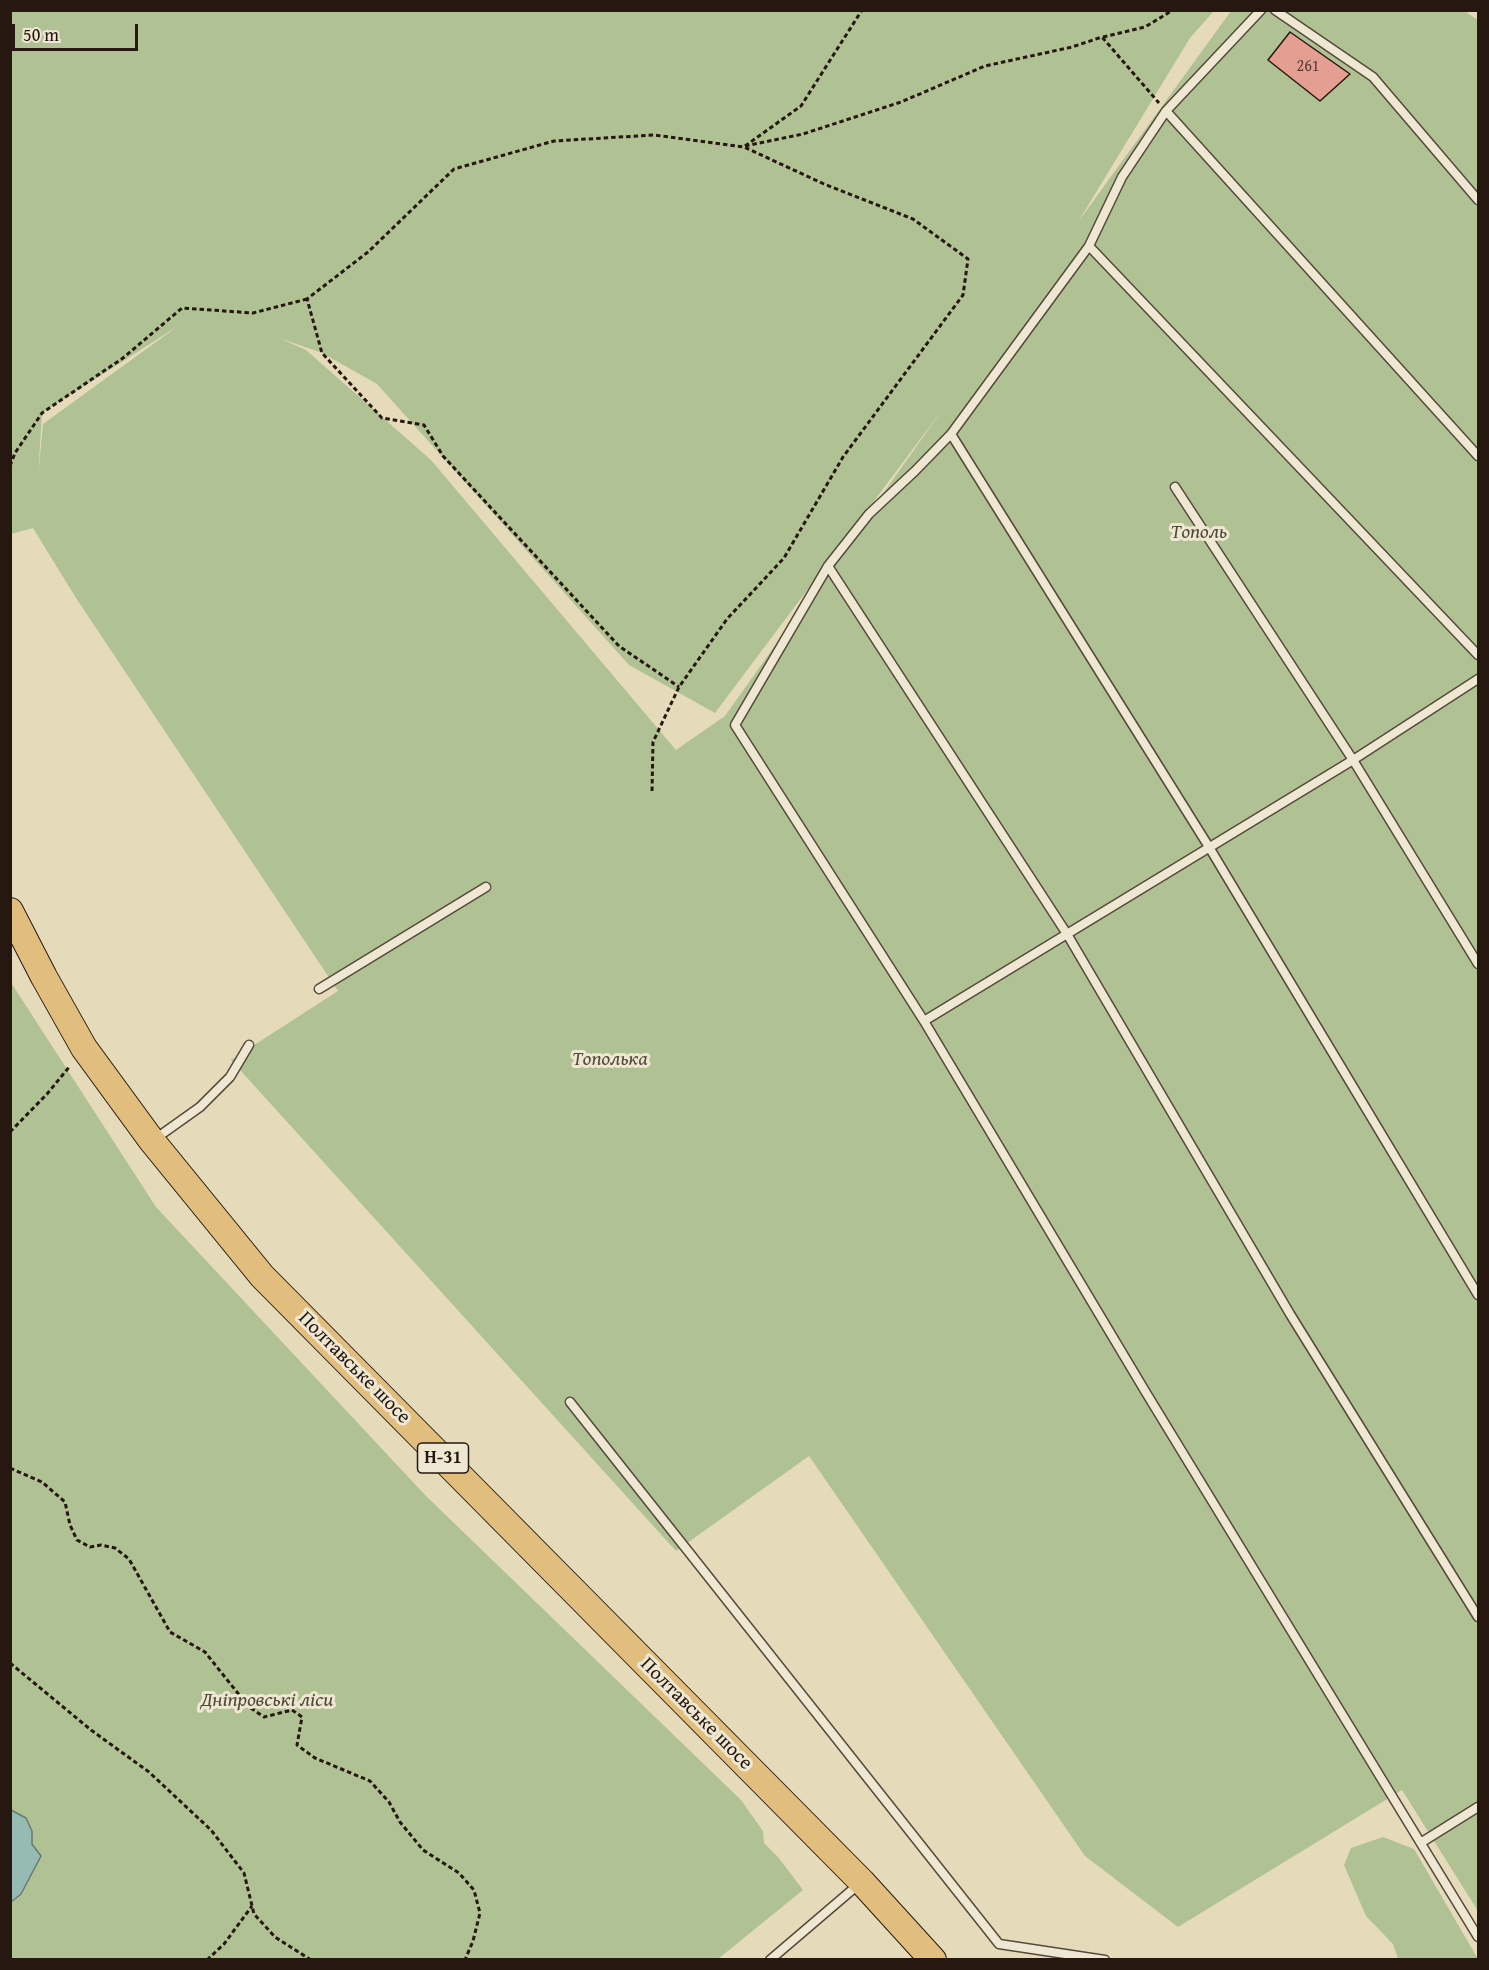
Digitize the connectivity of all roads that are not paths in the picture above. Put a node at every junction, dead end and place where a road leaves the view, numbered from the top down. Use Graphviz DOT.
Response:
graph roads {
  1 [pos="1261,10"];
  2 [pos="1275,10"];
  3 [pos="1166,111"];
  4 [pos="1479,200"];
  5 [pos="1089,246"];
  6 [pos="951,434"];
  7 [pos="1479,456"];
  8 [pos="1175,487"];
  9 [pos="828,566"];
  10 [pos="1479,656"];
  11 [pos="1479,679"];
  12 [pos="1353,760"];
  13 [pos="1209,848"];
  14 [pos="486,887"];
  15 [pos="10,911"];
  16 [pos="1067,934"];
  17 [pos="1479,964"];
  18 [pos="319,989"];
  19 [pos="924,1021"];
  20 [pos="249,1045"];
  21 [pos="152,1141"];
  22 [pos="1479,1295"];
  23 [pos="570,1402"];
  24 [pos="1479,1617"];
  25 [pos="1479,1807"];
  26 [pos="1422,1842"];
  27 [pos="862,1882"];
  28 [pos="1479,1937"];
  29 [pos="770,1959"];
  30 [pos="933,1959"];
  31 [pos="1105,1959"];
  1 -- 3 [label="lane"];
  2 -- 4 [label="lane"];
  3 -- 5 [label="lane"];
  3 -- 7 [label="lane"];
  5 -- 6 [label="lane"];
  5 -- 10 [label="lane"];
  6 -- 9 [label="lane"];
  6 -- 13 [label="lane"];
  8 -- 12 [label="lane"];
  9 -- 16 [label="lane"];
  9 -- 19 [label="lane"];
  11 -- 12 [label="lane"];
  12 -- 13 [label="lane"];
  12 -- 17 [label="lane"];
  13 -- 16 [label="lane"];
  13 -- 22 [label="lane"];
  14 -- 18 [label="lane"];
  15 -- 21 [label="main road, Полтавське шосе / Н-31"];
  16 -- 19 [label="lane"];
  16 -- 24 [label="lane"];
  19 -- 26 [label="lane"];
  20 -- 21 [label="lane"];
  21 -- 27 [label="main road, Полтавське шосе / Н-31"];
  23 -- 31 [label="lane"];
  25 -- 26 [label="lane"];
  26 -- 28 [label="lane"];
  27 -- 29 [label="lane"];
  27 -- 30 [label="main road, Полтавське шосе / Н-31"];
}
